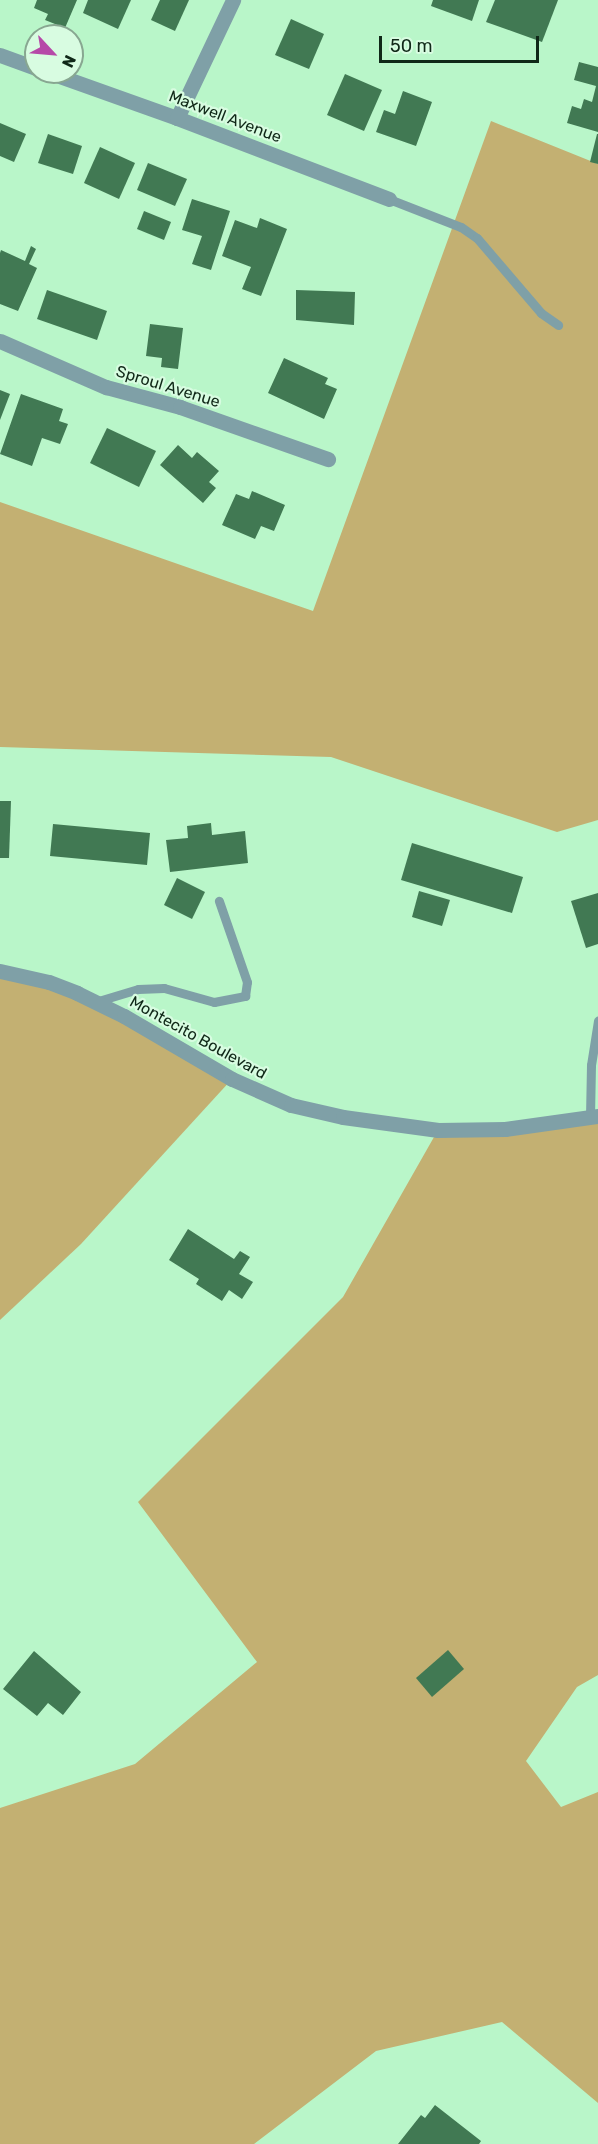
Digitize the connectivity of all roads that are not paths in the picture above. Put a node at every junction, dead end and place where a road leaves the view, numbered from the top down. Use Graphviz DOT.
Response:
graph roads {
  1 [pos="233,0"];
  2 [pos="0,55"];
  3 [pos="24,64"];
  4 [pos="82,84"];
  5 [pos="177,118"];
  6 [pos="389,199"];
  7 [pos="558,325"];
  8 [pos="0,341"];
  9 [pos="328,459"];
  10 [pos="219,901"];
  11 [pos="0,970"];
  12 [pos="95,1002"];
  13 [pos="598,1021"];
  14 [pos="594,1117"];
  1 -- 5 [label="street"];
  2 -- 3 [label="street"];
  4 -- 5 [label="street, Maxwell Avenue"];
  5 -- 6 [label="street, Maxwell Avenue"];
  6 -- 7 [label="lane"];
  8 -- 9 [label="street, Sproul Avenue"];
  10 -- 12 [label="lane"];
  11 -- 12 [label="street, Montecito Boulevard"];
  12 -- 14 [label="street, Montecito Boulevard"];
  13 -- 14 [label="lane"];
}
